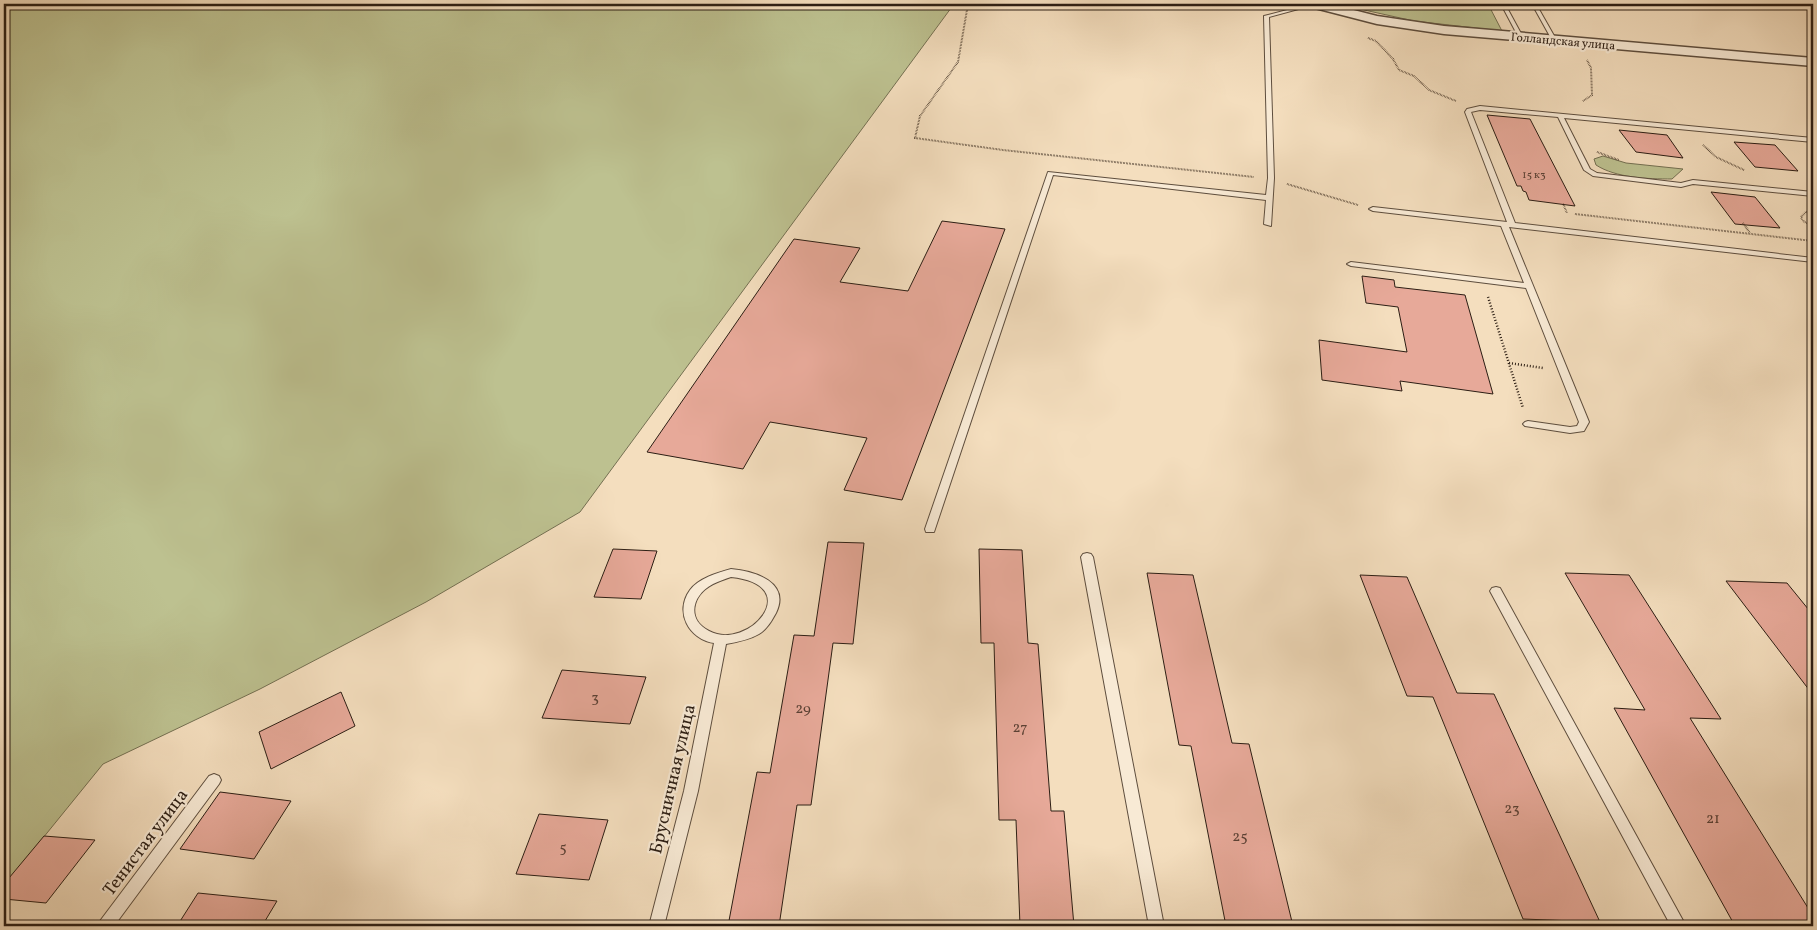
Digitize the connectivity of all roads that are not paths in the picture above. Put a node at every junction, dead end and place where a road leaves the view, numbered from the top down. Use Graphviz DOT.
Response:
graph roads {
  1 [pos="1315,4"];
  2 [pos="1503,4"];
  3 [pos="1534,4"];
  4 [pos="1522,38"];
  5 [pos="1555,40"];
  6 [pos="1813,62"];
  7 [pos="1560,116"];
  8 [pos="1813,140"];
  9 [pos="1813,194"];
  10 [pos="1270,198"];
  11 [pos="1372,209"];
  12 [pos="1268,224"];
  13 [pos="1508,225"];
  14 [pos="1813,260"];
  15 [pos="1351,264"];
  16 [pos="1529,286"];
  17 [pos="1528,424"];
  18 [pos="930,529"];
  19 [pos="1087,556"];
  20 [pos="1496,591"];
  21 [pos="721,639"];
  22 [pos="214,780"];
  23 [pos="105,926"];
  24 [pos="656,926"];
  25 [pos="1156,926"];
  26 [pos="1679,926"];
  1 -- 4 [label="street, Голландская улица"];
  1 -- 10 [label="lane"];
  2 -- 4 [label="lane"];
  3 -- 5 [label="lane"];
  4 -- 5 [label="street, Голландская улица"];
  5 -- 6 [label="street, Голландская улица"];
  7 -- 8 [label="lane"];
  7 -- 9 [label="lane"];
  7 -- 13 [label="lane"];
  10 -- 12 [label="lane"];
  10 -- 18 [label="lane"];
  11 -- 13 [label="lane"];
  13 -- 14 [label="lane"];
  13 -- 16 [label="lane"];
  15 -- 16 [label="lane"];
  16 -- 17 [label="lane"];
  19 -- 25 [label="lane"];
  20 -- 26 [label="lane"];
  21 -- 21 [label="lane"];
  21 -- 24 [label="lane, Брусничная улица"];
  22 -- 23 [label="lane, Тенистая улица"];
}
